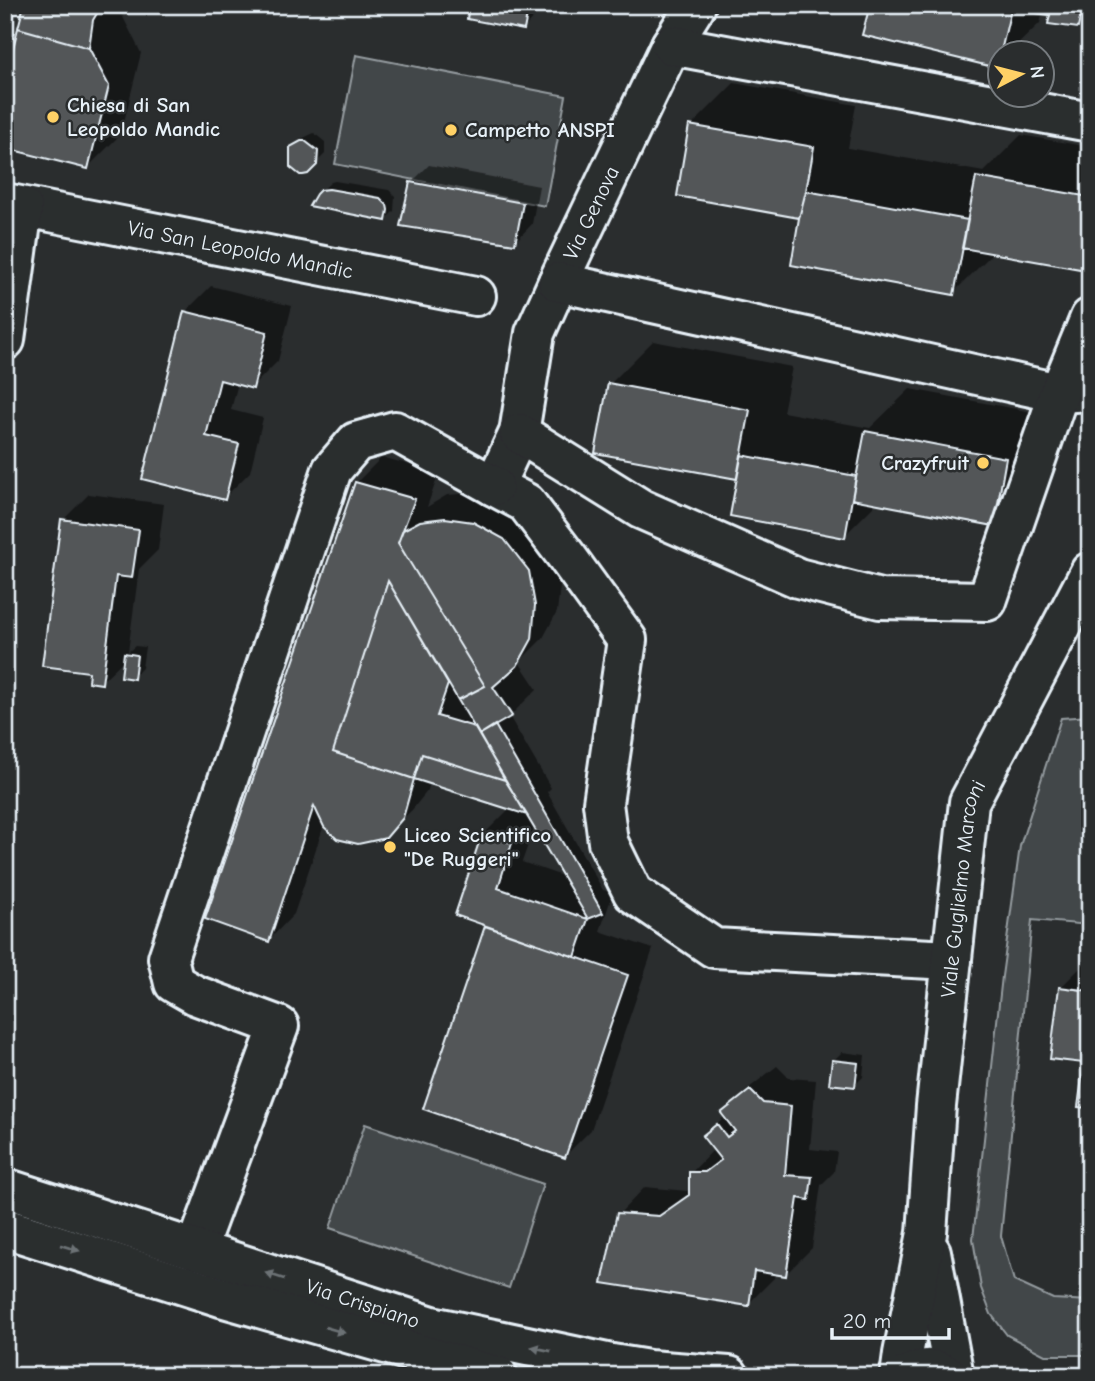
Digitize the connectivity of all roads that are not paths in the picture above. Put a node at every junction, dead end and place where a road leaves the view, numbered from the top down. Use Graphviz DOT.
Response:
graph roads {
  1 [pos="696,5"];
  2 [pos="671,45"];
  3 [pos="1090,122"];
  4 [pos="14,205"];
  5 [pos="558,282"];
  6 [pos="476,296"];
  7 [pos="1090,318"];
  8 [pos="5,340"];
  9 [pos="1074,392"];
  10 [pos="519,433"];
  11 [pos="494,486"];
  12 [pos="1090,572"];
  13 [pos="952,960"];
  14 [pos="5,1188"];
  15 [pos="5,1228"];
  16 [pos="928,1233"];
  17 [pos="196,1250"];
  18 [pos="498,1376"];
  19 [pos="729,1376"];
  20 [pos="903,1376"];
  21 [pos="951,1376"];
  1 -- 2 [label="street, Via Genova"];
  2 -- 3 [label="street"];
  2 -- 5 [label="street, Via Genova"];
  4 -- 6 [label="street, Via San Leopoldo Mandic"];
  4 -- 8 [label="street"];
  5 -- 9 [label="street"];
  5 -- 10 [label="street, Via Genova"];
  7 -- 9 [label="street"];
  9 -- 10 [label="street"];
  10 -- 11 [label="street, Via Genova"];
  11 -- 13 [label="street"];
  11 -- 17 [label="street"];
  12 -- 13 [label="street, Viale Guglielmo Marconi"];
  13 -- 16 [label="street, Viale Guglielmo Marconi"];
  14 -- 17 [label="street, Via Crispiano"];
  15 -- 18 [label="street, Via Crispiano, one-way"];
  16 -- 20 [label="street, Viale Guglielmo Marconi"];
  16 -- 21 [label="street, Viale Guglielmo Marconi"];
  19 -- 17 [label="street, Via Crispiano, one-way"];
  20 -- 21 [label="street"];
}
